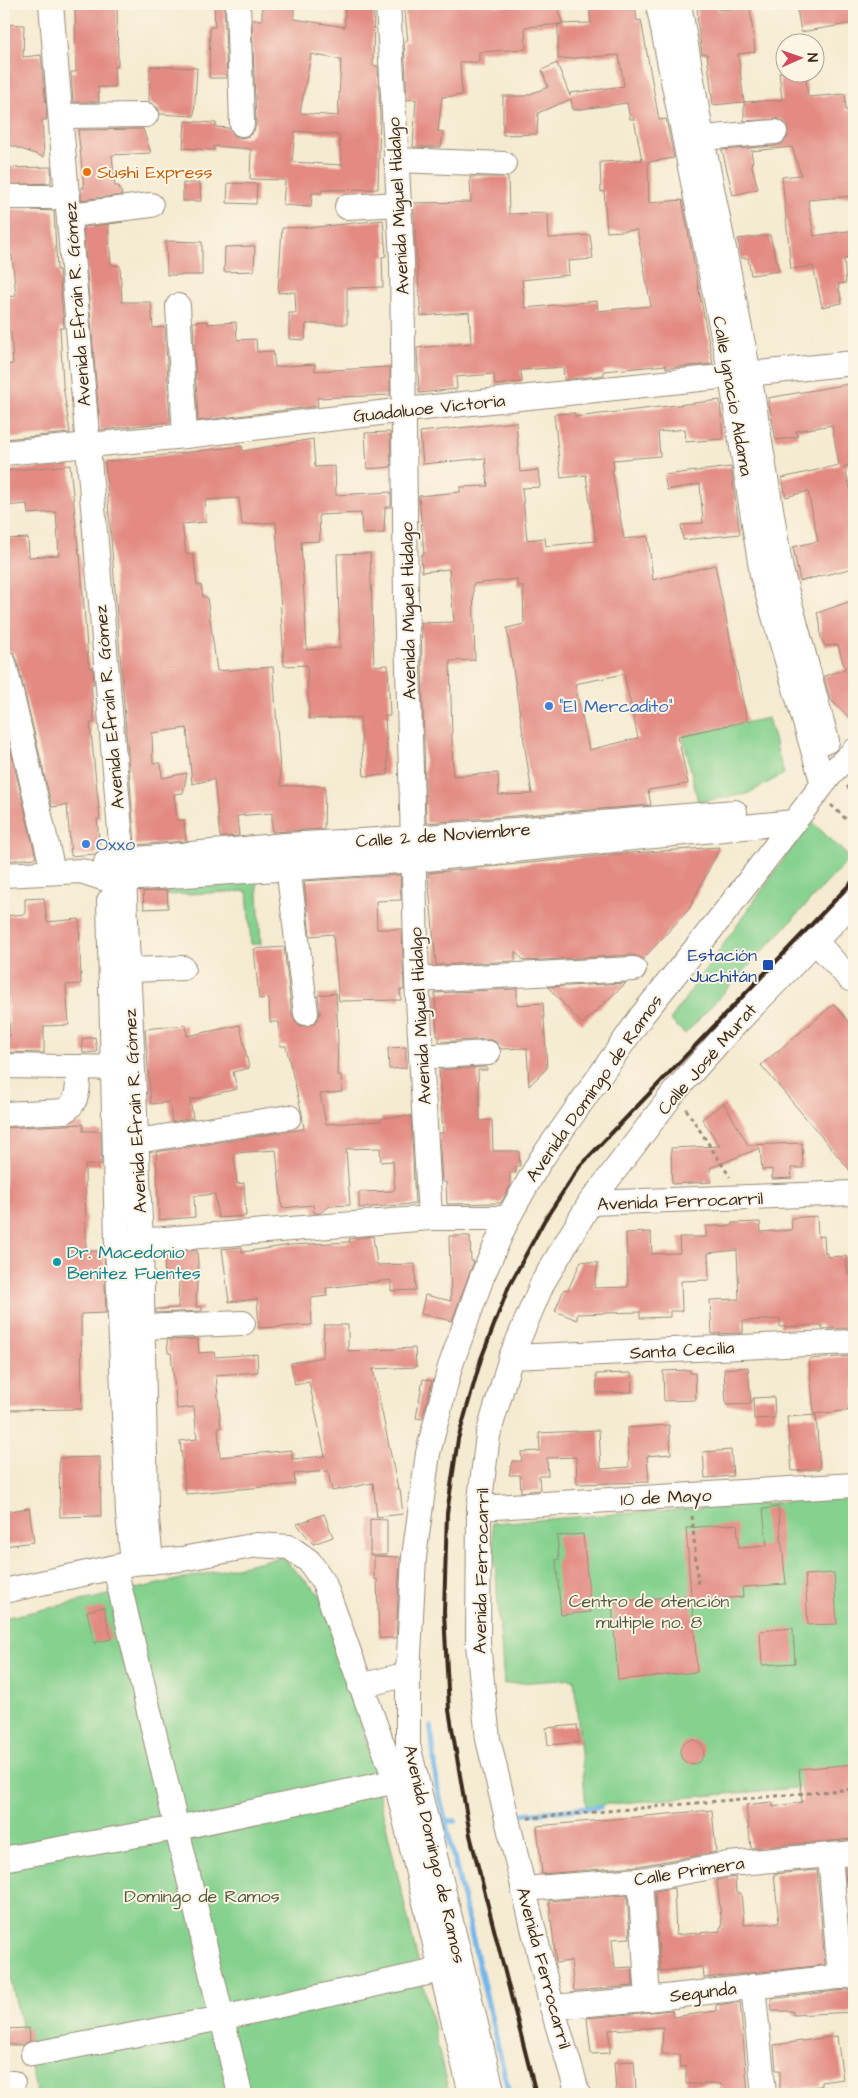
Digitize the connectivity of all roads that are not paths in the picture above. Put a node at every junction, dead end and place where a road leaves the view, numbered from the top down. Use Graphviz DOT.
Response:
graph roads {
  1 [pos="51,4"];
  2 [pos="238,4"];
  3 [pos="388,4"];
  4 [pos="658,4"];
  5 [pos="679,4"];
  6 [pos="146,115"];
  7 [pos="61,116"];
  8 [pos="242,124"];
  9 [pos="694,126"];
  10 [pos="775,132"];
  11 [pos="396,160"];
  12 [pos="504,164"];
  13 [pos="9,197"];
  14 [pos="399,204"];
  15 [pos="151,205"];
  16 [pos="69,206"];
  17 [pos="347,207"];
  18 [pos="178,306"];
  19 [pos="854,363"];
  20 [pos="740,375"];
  21 [pos="405,410"];
  22 [pos="185,436"];
  23 [pos="88,445"];
  24 [pos="4,452"];
  25 [pos="4,663"];
  26 [pos="854,751"];
  27 [pos="818,797"];
  28 [pos="746,820"];
  29 [pos="415,849"];
  30 [pos="769,855"];
  31 [pos="288,868"];
  32 [pos="115,870"];
  33 [pos="52,871"];
  34 [pos="4,876"];
  35 [pos="854,901"];
  36 [pos="815,941"];
  37 [pos="183,968"];
  38 [pos="129,970"];
  39 [pos="634,970"];
  40 [pos="850,979"];
  41 [pos="417,980"];
  42 [pos="306,1013"];
  43 [pos="488,1053"];
  44 [pos="421,1057"];
  45 [pos="4,1066"];
  46 [pos="78,1068"];
  47 [pos="124,1068"];
  48 [pos="4,1114"];
  49 [pos="289,1118"];
  50 [pos="137,1140"];
  51 [pos="854,1193"];
  52 [pos="590,1203"];
  53 [pos="430,1218"];
  54 [pos="508,1218"];
  55 [pos="117,1242"];
  56 [pos="141,1242"];
  57 [pos="243,1323"];
  58 [pos="141,1327"];
  59 [pos="854,1342"];
  60 [pos="510,1358"];
  61 [pos="854,1486"];
  62 [pos="479,1508"];
  63 [pos="133,1564"];
  64 [pos="4,1591"];
  65 [pos="408,1674"];
  66 [pos="360,1686"];
  67 [pos="406,1779"];
  68 [pos="177,1828"];
  69 [pos="854,1853"];
  70 [pos="830,1855"];
  71 [pos="8,1858"];
  72 [pos="640,1880"];
  73 [pos="523,1889"];
  74 [pos="441,1970"];
  75 [pos="847,1976"];
  76 [pos="753,1986"];
  77 [pos="648,1999"];
  78 [pos="552,2007"];
  79 [pos="222,2018"];
  80 [pos="33,2054"];
  81 [pos="240,2094"];
  82 [pos="471,2094"];
  83 [pos="493,2094"];
  84 [pos="578,2094"];
  85 [pos="764,2094"];
  1 -- 7 [label="street, Avenida Efraín R. Gómez"];
  2 -- 8 [label="street"];
  3 -- 11 [label="street, Avenida Miguel Hidalgo"];
  4 -- 9 [label="street, Calle Ignacio Aldama"];
  5 -- 9 [label="street, Calle Ignacio Aldama"];
  6 -- 7 [label="street"];
  7 -- 16 [label="street, Avenida Efraín R. Gómez"];
  9 -- 10 [label="street"];
  9 -- 20 [label="street, Calle Ignacio Aldama"];
  11 -- 12 [label="street"];
  11 -- 14 [label="street, Avenida Miguel Hidalgo"];
  13 -- 16 [label="street"];
  14 -- 17 [label="street"];
  14 -- 21 [label="street, Avenida Miguel Hidalgo"];
  15 -- 16 [label="street"];
  16 -- 23 [label="street, Avenida Efraín R. Gómez"];
  18 -- 22 [label="street"];
  19 -- 20 [label="street, Guadaluoe Victoria"];
  20 -- 21 [label="street, Guadaluoe Victoria"];
  20 -- 27 [label="street, Calle Ignacio Aldama"];
  21 -- 22 [label="street, Guadaluoe Victoria"];
  21 -- 29 [label="street, Avenida Miguel Hidalgo"];
  22 -- 23 [label="street, Guadaluoe Victoria"];
  23 -- 24 [label="street, Guadaluoe Victoria"];
  23 -- 32 [label="street, Avenida Efraín R. Gómez"];
  25 -- 33 [label="street"];
  26 -- 27 [label="street, Avenida Domingo de Ramos"];
  27 -- 28 [label="street, Calle 2 de Noviembre"];
  27 -- 30 [label="street, Avenida Domingo de Ramos"];
  28 -- 29 [label="street, Calle 2 de Noviembre"];
  28 -- 30 [label="street"];
  29 -- 31 [label="street, Calle 2 de Noviembre"];
  29 -- 32 [label="street, Calle 2 de Noviembre"];
  29 -- 41 [label="street, Avenida Miguel Hidalgo"];
  30 -- 54 [label="street, Avenida Domingo de Ramos"];
  31 -- 32 [label="street, Calle 2 de Noviembre"];
  31 -- 42 [label="street"];
  32 -- 33 [label="street, Calle 2 de Noviembre"];
  32 -- 38 [label="street, Avenida Efraín R. Gómez"];
  32 -- 47 [label="street, Avenida Efraín R. Gómez"];
  33 -- 34 [label="street, Calle 2 de Noviembre"];
  35 -- 36 [label="street, Calle José Murat"];
  36 -- 40 [label="street"];
  36 -- 52 [label="street, Calle José Murat"];
  37 -- 38 [label="street"];
  38 -- 47 [label="street, Avenida Efraín R. Gómez"];
  39 -- 41 [label="street"];
  41 -- 44 [label="street, Avenida Miguel Hidalgo"];
  43 -- 44 [label="street"];
  44 -- 53 [label="street, Avenida Miguel Hidalgo"];
  45 -- 46 [label="street"];
  46 -- 47 [label="street"];
  46 -- 48 [label="street"];
  47 -- 50 [label="street, Avenida Efraín R. Gómez"];
  47 -- 55 [label="street, Avenida Efraín R. Gómez"];
  49 -- 50 [label="street"];
  50 -- 56 [label="street, Avenida Efraín R. Gómez"];
  51 -- 52 [label="street, Avenida Ferrocarril"];
  52 -- 60 [label="street, Avenida Ferrocarril"];
  53 -- 54 [label="street"];
  53 -- 56 [label="street"];
  54 -- 65 [label="street, Avenida Domingo de Ramos"];
  55 -- 56 [label="street"];
  55 -- 63 [label="street, Avenida Efraín R. Gómez"];
  56 -- 58 [label="street, Avenida Efraín R. Gómez"];
  57 -- 58 [label="street"];
  58 -- 63 [label="street, Avenida Efraín R. Gómez"];
  59 -- 60 [label="street, Santa Cecilia"];
  60 -- 62 [label="street, Avenida Ferrocarril"];
  61 -- 62 [label="street, 10 de Mayo"];
  62 -- 73 [label="street, Avenida Ferrocarril"];
  63 -- 64 [label="street"];
  63 -- 66 [label="street"];
  63 -- 68 [label="street"];
  65 -- 66 [label="street"];
  65 -- 67 [label="street, Avenida Domingo de Ramos"];
  66 -- 67 [label="street"];
  67 -- 68 [label="street"];
  67 -- 74 [label="street, Avenida Domingo de Ramos"];
  67 -- 83 [label="street, Avenida Domingo de Ramos"];
  68 -- 71 [label="street"];
  68 -- 79 [label="street"];
  69 -- 70 [label="street, Calle Primera"];
  70 -- 72 [label="street, Calle Primera"];
  70 -- 75 [label="street"];
  72 -- 73 [label="street, Calle Primera"];
  72 -- 77 [label="street"];
  73 -- 78 [label="street, Avenida Ferrocarril"];
  74 -- 79 [label="street"];
  74 -- 82 [label="street, Avenida Domingo de Ramos"];
  75 -- 76 [label="street, Segunda"];
  76 -- 77 [label="street, Segunda"];
  76 -- 85 [label="street"];
  77 -- 78 [label="street, Segunda"];
  78 -- 84 [label="street, Avenida Ferrocarril"];
  79 -- 80 [label="street"];
  79 -- 81 [label="street"];
}
